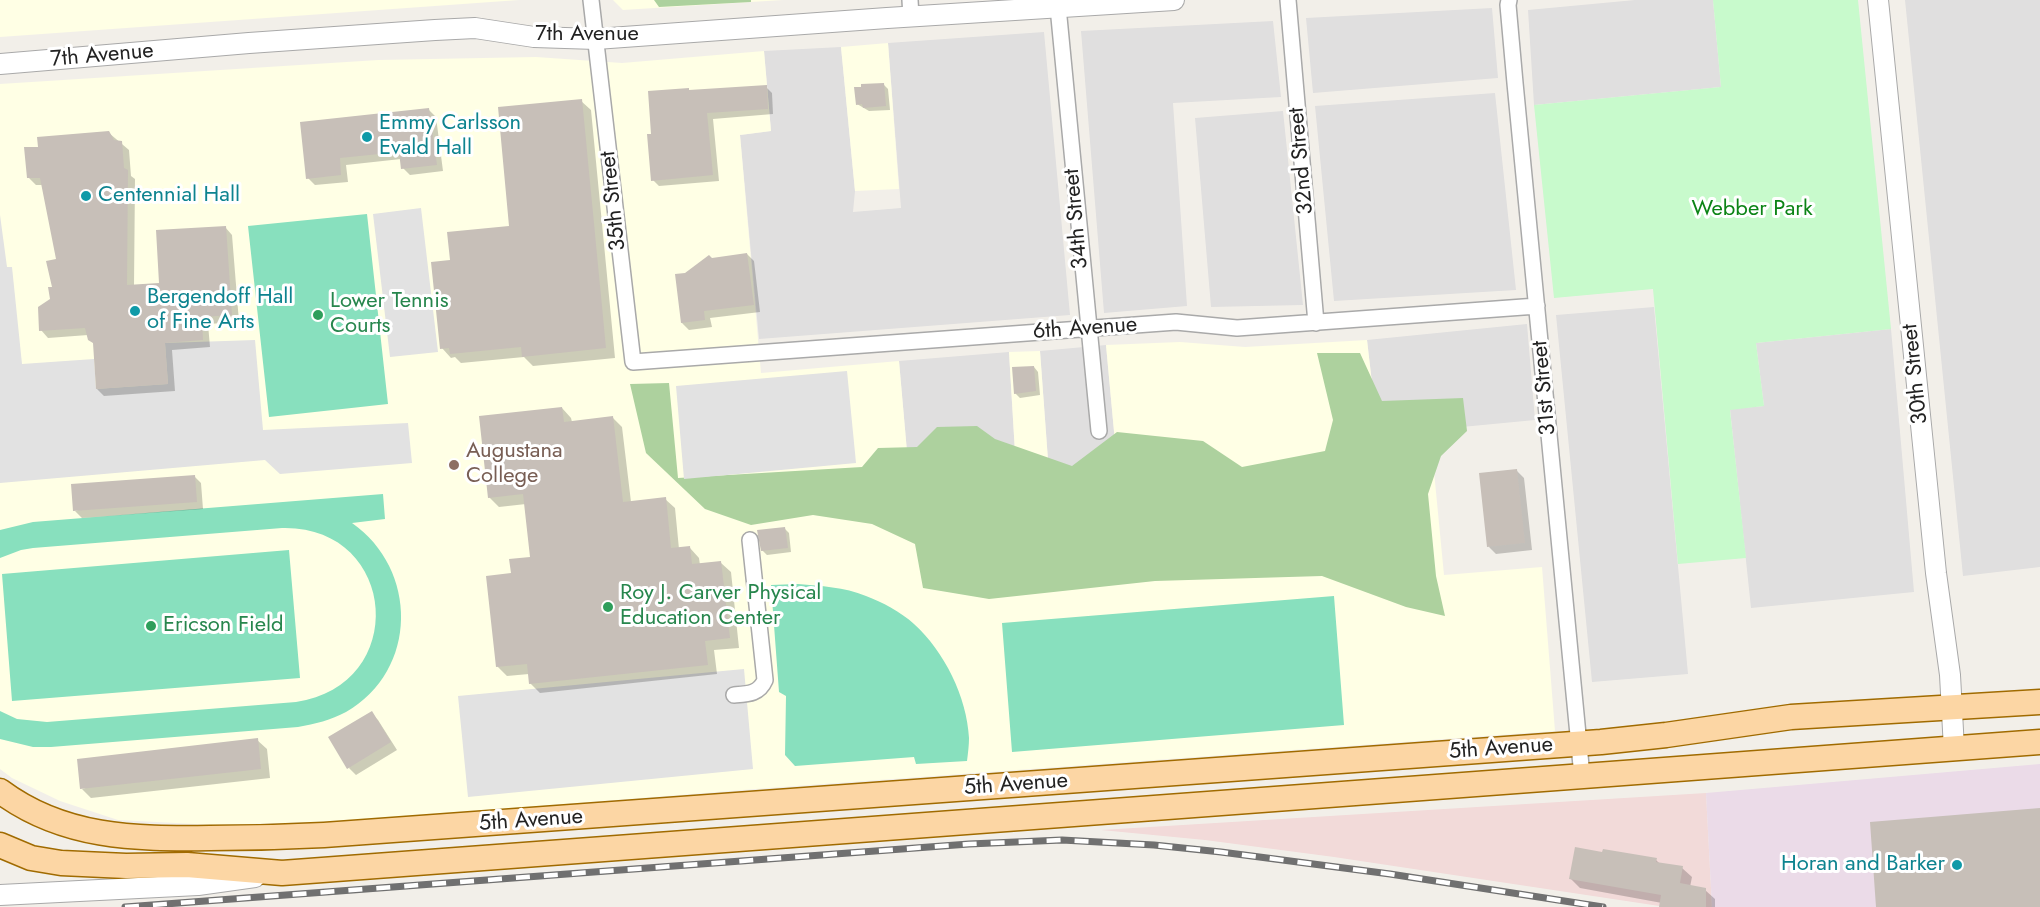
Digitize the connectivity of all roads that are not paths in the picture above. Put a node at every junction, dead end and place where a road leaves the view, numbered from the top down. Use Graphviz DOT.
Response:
graph roads {
  1 [pos="591,0"];
  2 [pos="1174,0"];
  3 [pos="1288,0"];
  4 [pos="1509,0"];
  5 [pos="1878,0"];
  6 [pos="1058,7"];
  7 [pos="910,8"];
  8 [pos="596,39"];
  9 [pos="0,64"];
  10 [pos="1537,306"];
  11 [pos="1316,323"];
  12 [pos="1088,329"];
  13 [pos="633,362"];
  14 [pos="1099,431"];
  15 [pos="750,540"];
  16 [pos="734,695"];
  17 [pos="2040,702"];
  18 [pos="1952,709"];
  19 [pos="2040,742"];
  20 [pos="1580,744"];
  21 [pos="1954,748"];
  22 [pos="1582,776"];
  23 [pos="0,791"];
  24 [pos="0,845"];
  25 [pos="282,873"];
  26 [pos="0,895"];
  1 -- 8 [label="street, 35th Street"];
  2 -- 6 [label="street, 7th Avenue"];
  3 -- 11 [label="street, 32nd Street"];
  4 -- 10 [label="street, 31st Street"];
  5 -- 18 [label="street, 30th Street"];
  6 -- 7 [label="street, 7th Avenue"];
  6 -- 12 [label="street, 34th Street"];
  7 -- 8 [label="street, 7th Avenue"];
  8 -- 9 [label="street, 7th Avenue"];
  8 -- 13 [label="street, 35th Street"];
  10 -- 11 [label="street, 6th Avenue"];
  10 -- 20 [label="street, 31st Street"];
  11 -- 12 [label="street, 6th Avenue"];
  12 -- 13 [label="street, 6th Avenue"];
  12 -- 14 [label="street, 34th Street"];
  15 -- 16 [label="street"];
  17 -- 18 [label="main road, 5th Avenue"];
  18 -- 20 [label="main road, 5th Avenue"];
  18 -- 21 [label="street, 30th Street"];
  19 -- 21 [label="main road, 5th Avenue"];
  20 -- 22 [label="street, 31st Street"];
  20 -- 23 [label="main road, 5th Avenue"];
  21 -- 22 [label="main road, 5th Avenue"];
  22 -- 25 [label="main road, 5th Avenue"];
  24 -- 25 [label="main road, 5th Avenue"];
  25 -- 26 [label="street"];
}
